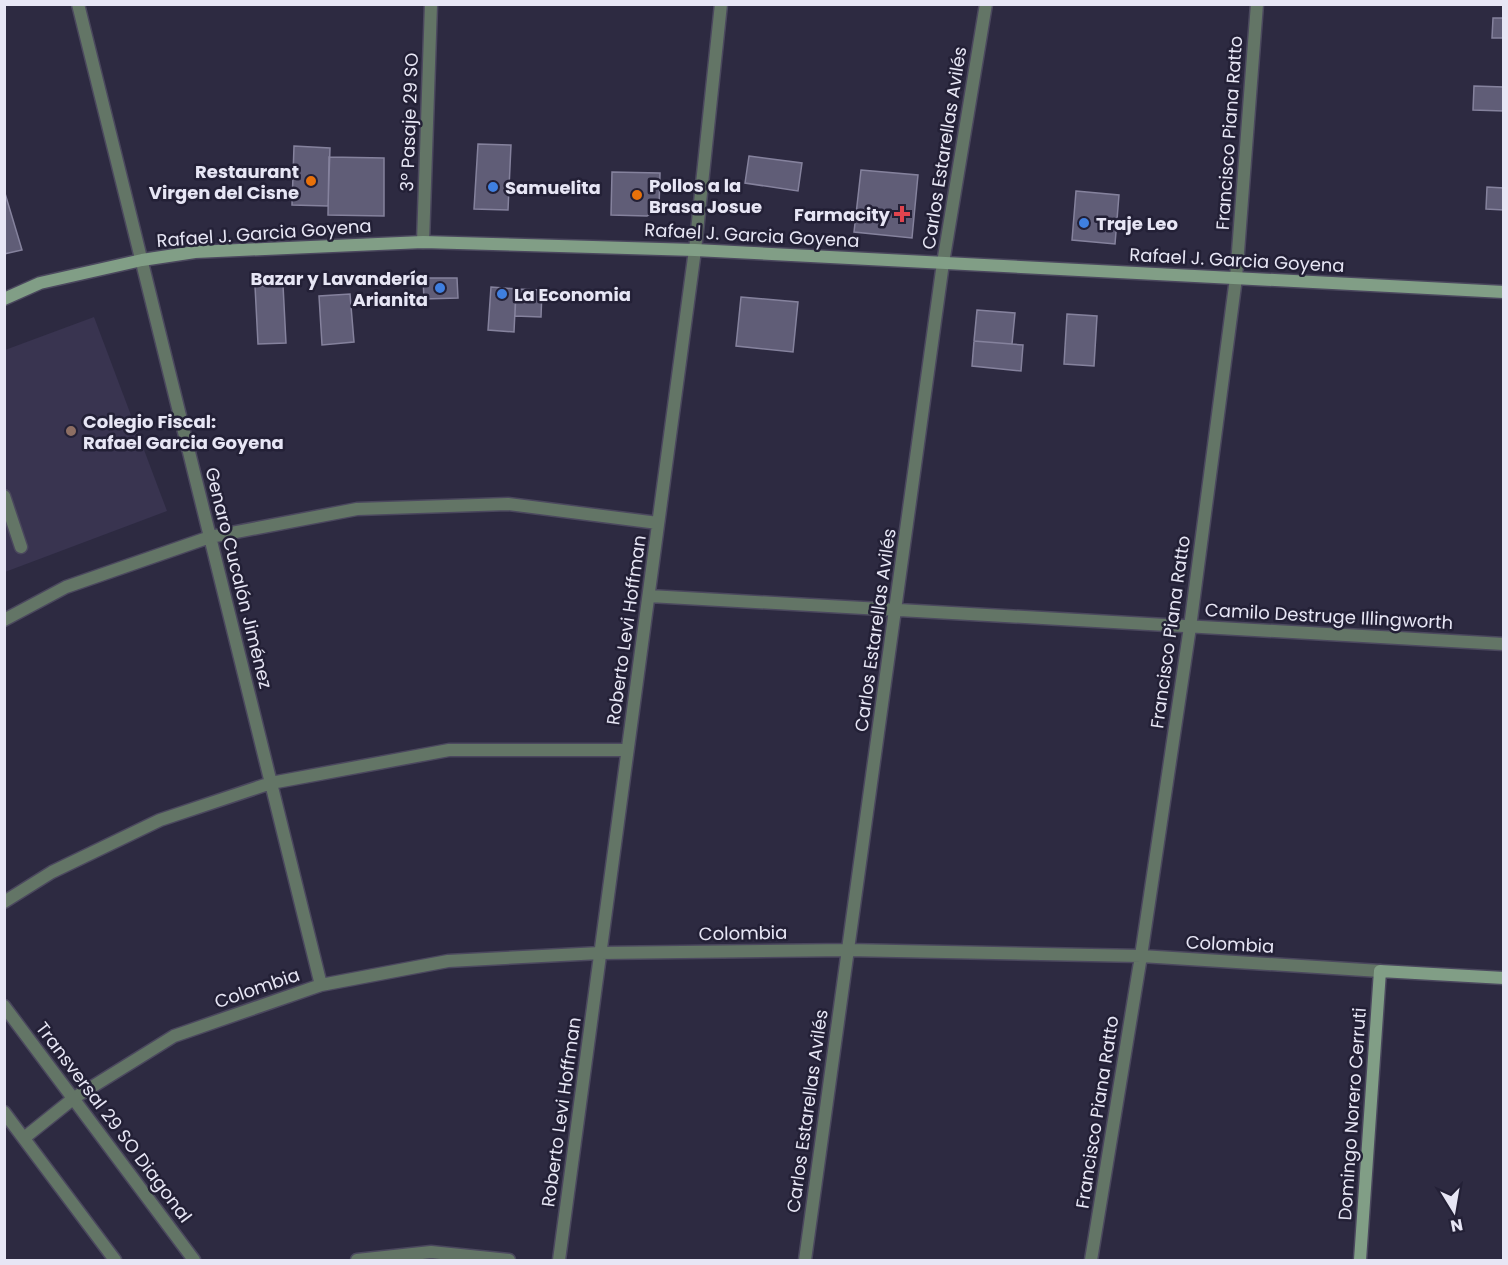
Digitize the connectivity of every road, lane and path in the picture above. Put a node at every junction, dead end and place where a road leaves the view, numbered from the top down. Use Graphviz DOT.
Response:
graph roads {
  1 [pos="78,4"];
  2 [pos="431,4"];
  3 [pos="722,4"];
  4 [pos="986,4"];
  5 [pos="1257,4"];
  6 [pos="423,242"];
  7 [pos="695,250"];
  8 [pos="141,260"];
  9 [pos="943,263"];
  10 [pos="1236,278"];
  11 [pos="1503,292"];
  12 [pos="4,299"];
  13 [pos="4,496"];
  14 [pos="658,523"];
  15 [pos="210,537"];
  16 [pos="21,547"];
  17 [pos="649,596"];
  18 [pos="896,610"];
  19 [pos="4,620"];
  20 [pos="1190,627"];
  21 [pos="1503,644"];
  22 [pos="627,750"];
  23 [pos="271,783"];
  24 [pos="4,902"];
  25 [pos="848,950"];
  26 [pos="600,953"];
  27 [pos="1141,956"];
  28 [pos="1380,970"];
  29 [pos="1503,978"];
  30 [pos="321,985"];
  31 [pos="4,1006"];
  32 [pos="74,1098"];
  33 [pos="4,1112"];
  34 [pos="24,1138"];
  35 [pos="115,1260"];
  36 [pos="194,1260"];
  37 [pos="357,1260"];
  38 [pos="509,1260"];
  39 [pos="559,1260"];
  40 [pos="805,1260"];
  41 [pos="1091,1260"];
  42 [pos="1360,1260"];
  1 -- 8 [label="street, Genaro Cucalón Jiménez"];
  2 -- 6 [label="street, 3º Pasaje 29 SO"];
  3 -- 7 [label="street, Roberto Levi Hoffman"];
  4 -- 9 [label="street, Carlos Estarellas Avilés"];
  5 -- 10 [label="street, Francisco Piana Ratto"];
  6 -- 7 [label="street, Rafael J. Garcia Goyena"];
  6 -- 8 [label="street, Rafael J. Garcia Goyena"];
  7 -- 9 [label="street, Rafael J. Garcia Goyena"];
  7 -- 14 [label="street, Roberto Levi Hoffman"];
  8 -- 12 [label="street, Rafael J. Garcia Goyena"];
  8 -- 15 [label="street, Genaro Cucalón Jiménez"];
  9 -- 10 [label="street, Rafael J. Garcia Goyena"];
  9 -- 18 [label="street, Carlos Estarellas Avilés"];
  10 -- 11 [label="street, Rafael J. Garcia Goyena"];
  10 -- 20 [label="street, Francisco Piana Ratto"];
  13 -- 16 [label="street"];
  14 -- 15 [label="street"];
  14 -- 17 [label="street, Roberto Levi Hoffman"];
  15 -- 19 [label="street"];
  15 -- 23 [label="street, Genaro Cucalón Jiménez"];
  17 -- 18 [label="street, Camilo Destruge Illingworth"];
  17 -- 22 [label="street, Roberto Levi Hoffman"];
  18 -- 20 [label="street, Camilo Destruge Illingworth"];
  18 -- 25 [label="street, Carlos Estarellas Avilés"];
  20 -- 21 [label="street, Camilo Destruge Illingworth"];
  20 -- 27 [label="street, Francisco Piana Ratto"];
  22 -- 23 [label="street"];
  22 -- 26 [label="street, Roberto Levi Hoffman"];
  23 -- 24 [label="street"];
  23 -- 30 [label="street, Genaro Cucalón Jiménez"];
  25 -- 26 [label="street, Colombia"];
  25 -- 27 [label="street, Colombia"];
  25 -- 40 [label="street, Carlos Estarellas Avilés"];
  26 -- 30 [label="street, Colombia"];
  26 -- 39 [label="street, Roberto Levi Hoffman"];
  27 -- 28 [label="street, Colombia"];
  27 -- 41 [label="street, Francisco Piana Ratto"];
  28 -- 29 [label="street, Colombia"];
  28 -- 42 [label="street, Domingo Norero Cerruti"];
  30 -- 32 [label="street, Colombia"];
  31 -- 32 [label="street, Transversal 29 SO Diagonal"];
  32 -- 34 [label="street, Colombia"];
  32 -- 36 [label="street, Transversal 29 SO Diagonal"];
  33 -- 34 [label="street"];
  34 -- 35 [label="street"];
  37 -- 38 [label="street"];
}
